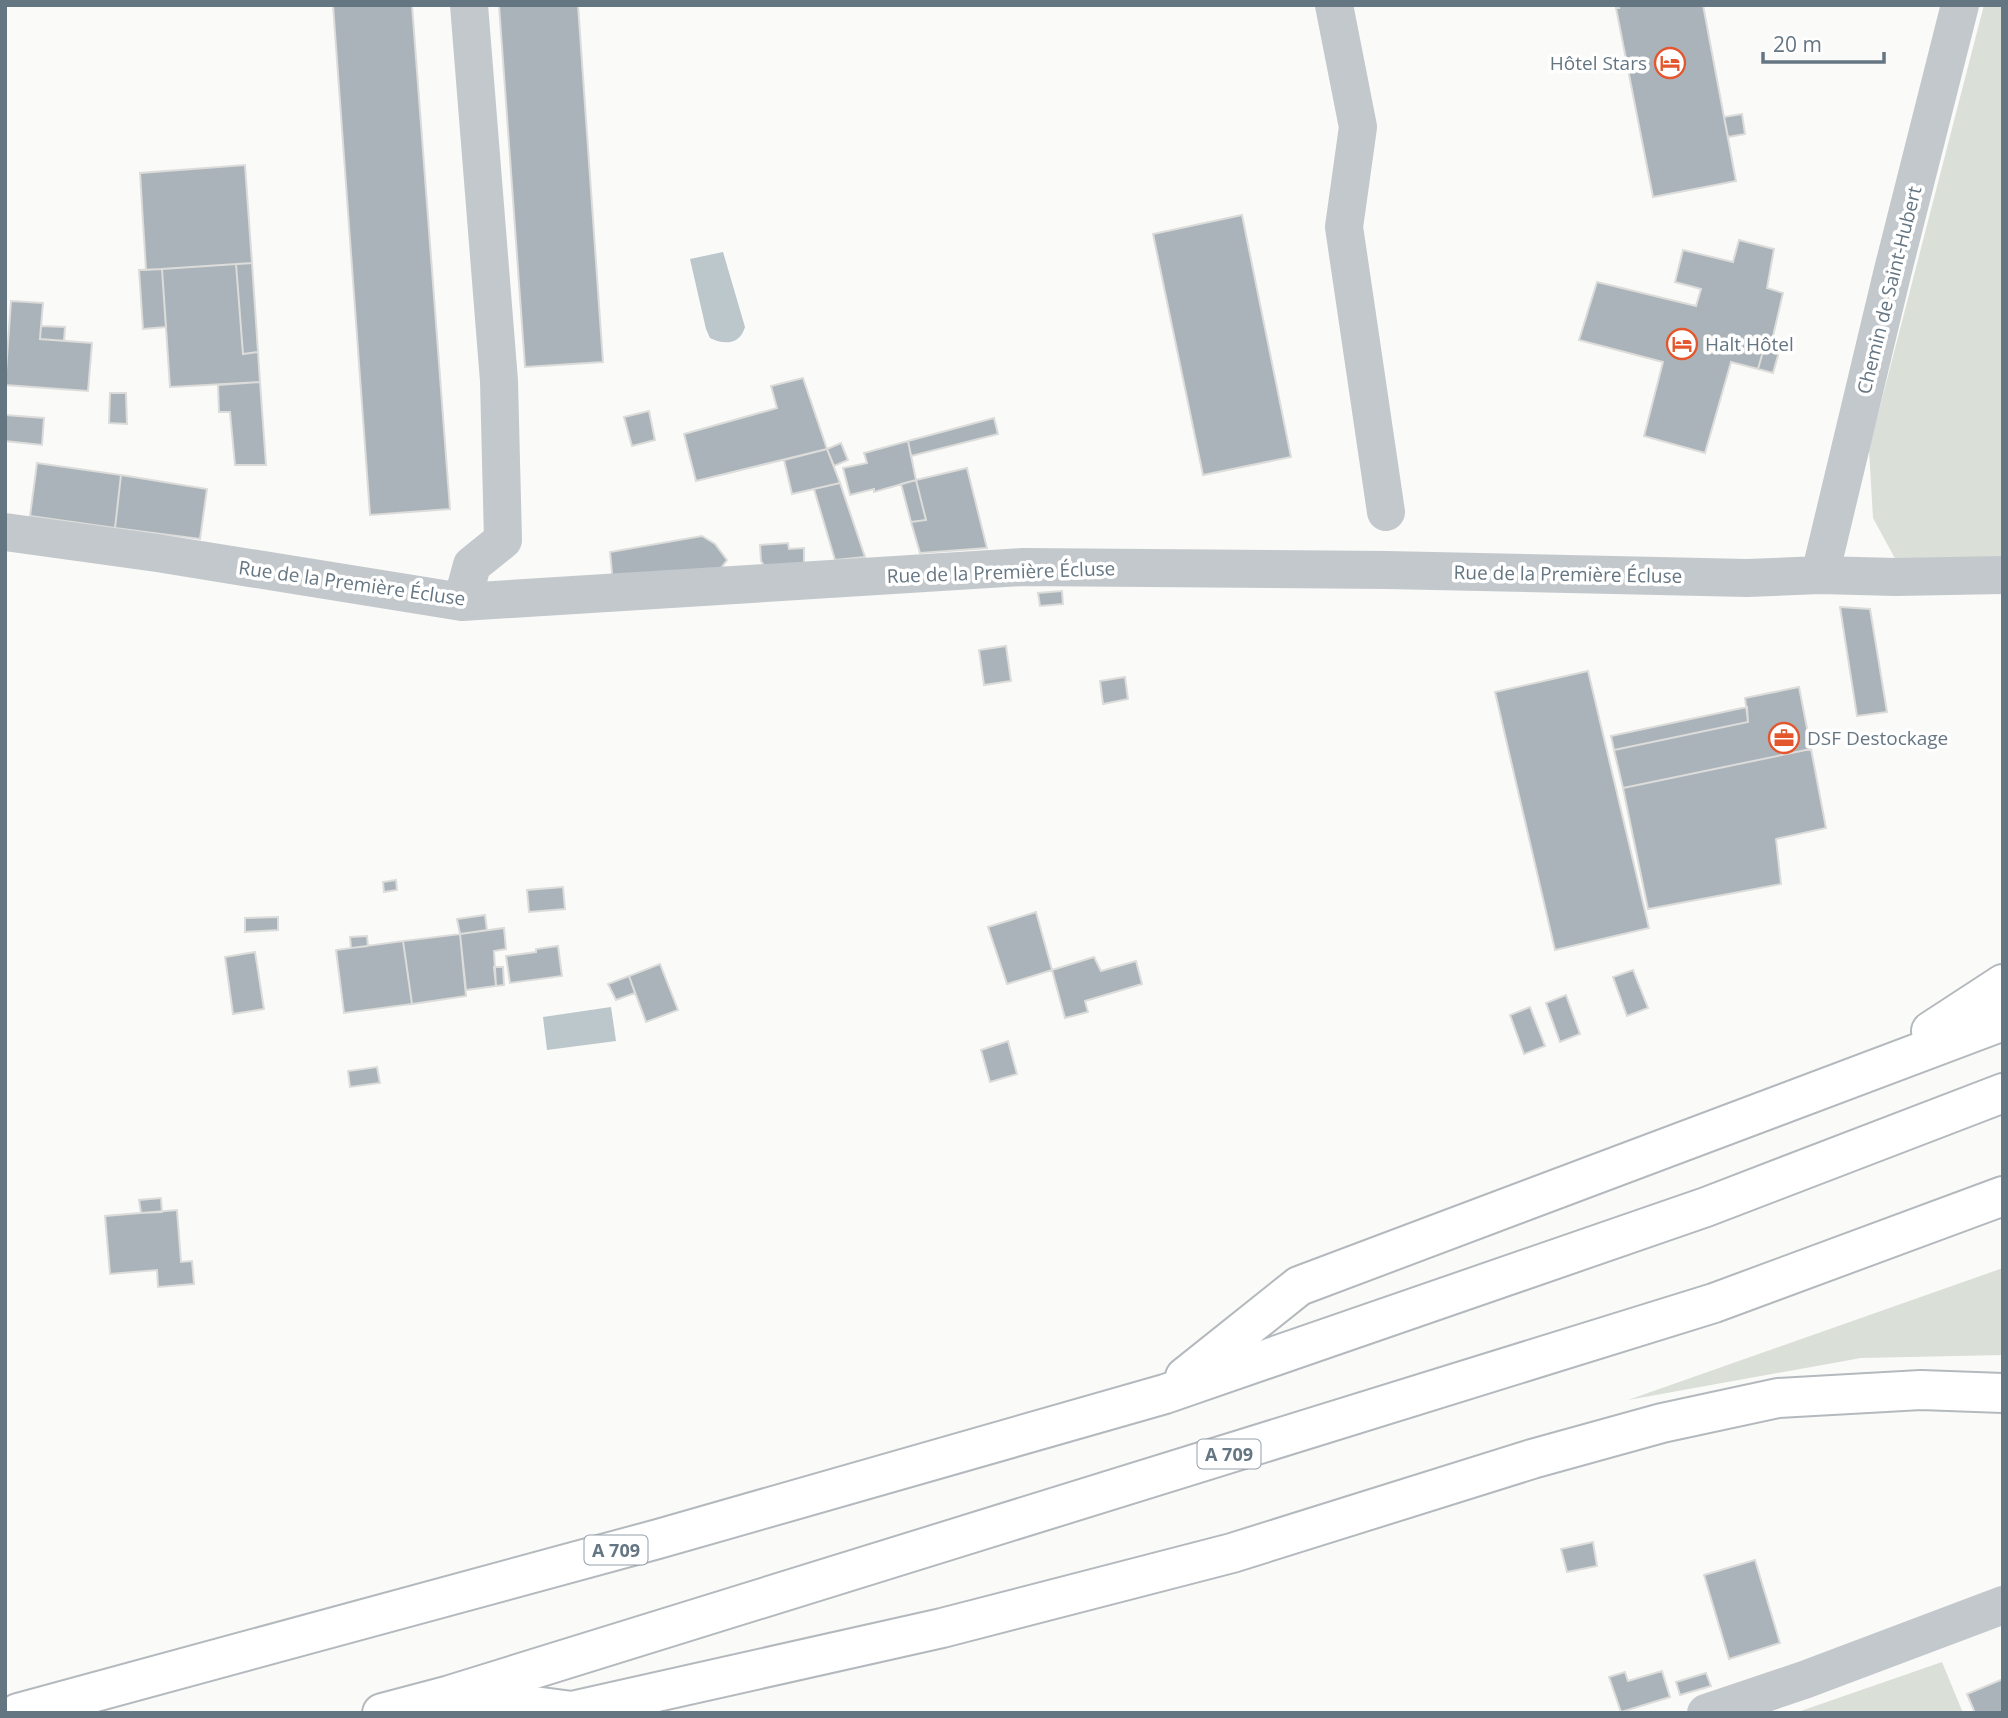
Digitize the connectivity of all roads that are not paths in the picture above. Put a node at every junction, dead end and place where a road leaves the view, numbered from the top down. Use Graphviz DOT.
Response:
graph roads {
  1 [pos="469,5"];
  2 [pos="1334,5"];
  3 [pos="1960,5"];
  4 [pos="1386,512"];
  5 [pos="5,532"];
  6 [pos="1820,575"];
  7 [pos="2003,575"];
  8 [pos="462,602"];
  9 [pos="2003,984"];
  10 [pos="2003,1021"];
  11 [pos="1871,1070"];
  12 [pos="2003,1093"];
  13 [pos="2003,1196"];
  14 [pos="2003,1393"];
  15 [pos="1165,1394"];
  16 [pos="2003,1605"];
  17 [pos="450,1695"];
  18 [pos="18,1713"];
  19 [pos="382,1713"];
  20 [pos="1706,1713"];
  1 -- 8 [label="street"];
  2 -- 4 [label="street"];
  3 -- 6 [label="street, Chemin de Saint-Hubert"];
  5 -- 8 [label="street, Rue de la Première Écluse"];
  6 -- 7 [label="street, Rue de la Première Écluse"];
  6 -- 8 [label="street, Rue de la Première Écluse"];
  9 -- 11 [label="highway"];
  10 -- 11 [label="highway"];
  11 -- 15 [label="highway"];
  12 -- 15 [label="highway, A 709"];
  13 -- 17 [label="highway, A 709"];
  14 -- 17 [label="highway"];
  15 -- 18 [label="highway, A 709"];
  16 -- 20 [label="street"];
  17 -- 19 [label="highway, A 709"];
}
